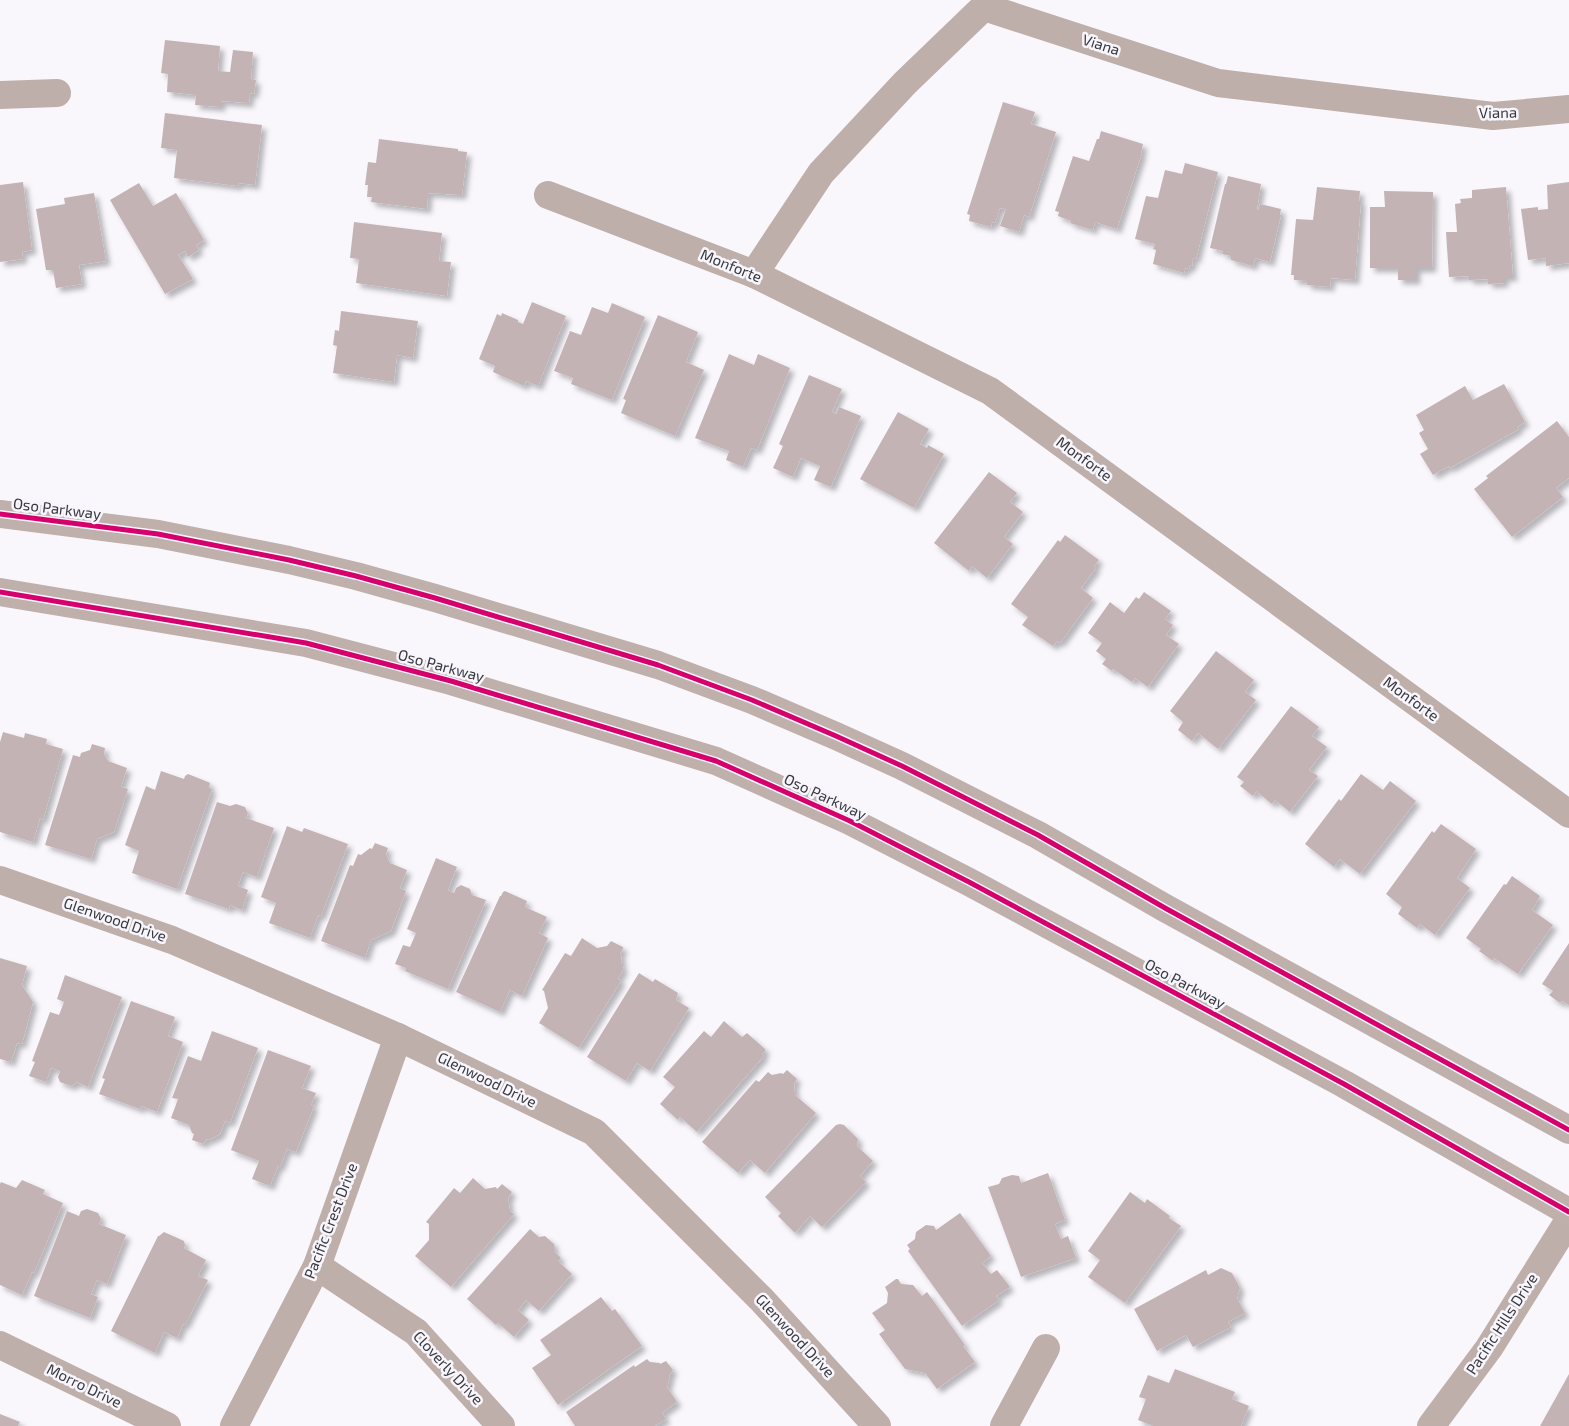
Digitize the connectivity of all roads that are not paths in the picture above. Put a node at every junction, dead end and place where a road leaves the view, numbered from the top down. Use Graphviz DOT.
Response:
graph roads {
  1 [pos="57,93"];
  2 [pos="0,95"];
  3 [pos="1569,109"];
  4 [pos="548,195"];
  5 [pos="754,274"];
  6 [pos="0,514"];
  7 [pos="0,592"];
  8 [pos="1569,814"];
  9 [pos="0,880"];
  10 [pos="398,1037"];
  11 [pos="1569,1130"];
  12 [pos="1569,1212"];
  13 [pos="1569,1220"];
  14 [pos="316,1266"];
  15 [pos="0,1345"];
  16 [pos="1046,1348"];
  17 [pos="167,1426"];
  18 [pos="234,1426"];
  19 [pos="501,1426"];
  20 [pos="877,1426"];
  21 [pos="1004,1426"];
  22 [pos="1431,1426"];
  1 -- 2 [label="street"];
  3 -- 5 [label="street, Viana"];
  4 -- 5 [label="street, Monforte"];
  5 -- 8 [label="street, Monforte"];
  6 -- 11 [label="main road, Oso Parkway"];
  7 -- 12 [label="main road, Oso Parkway"];
  9 -- 10 [label="street, Glenwood Drive"];
  10 -- 14 [label="street, Pacific Crest Drive"];
  10 -- 20 [label="street, Glenwood Drive"];
  13 -- 22 [label="street, Pacific Hills Drive"];
  14 -- 18 [label="street, Pacific Crest Drive"];
  14 -- 19 [label="street, Cloverly Drive"];
  15 -- 17 [label="street, Morro Drive"];
  16 -- 21 [label="street"];
}
